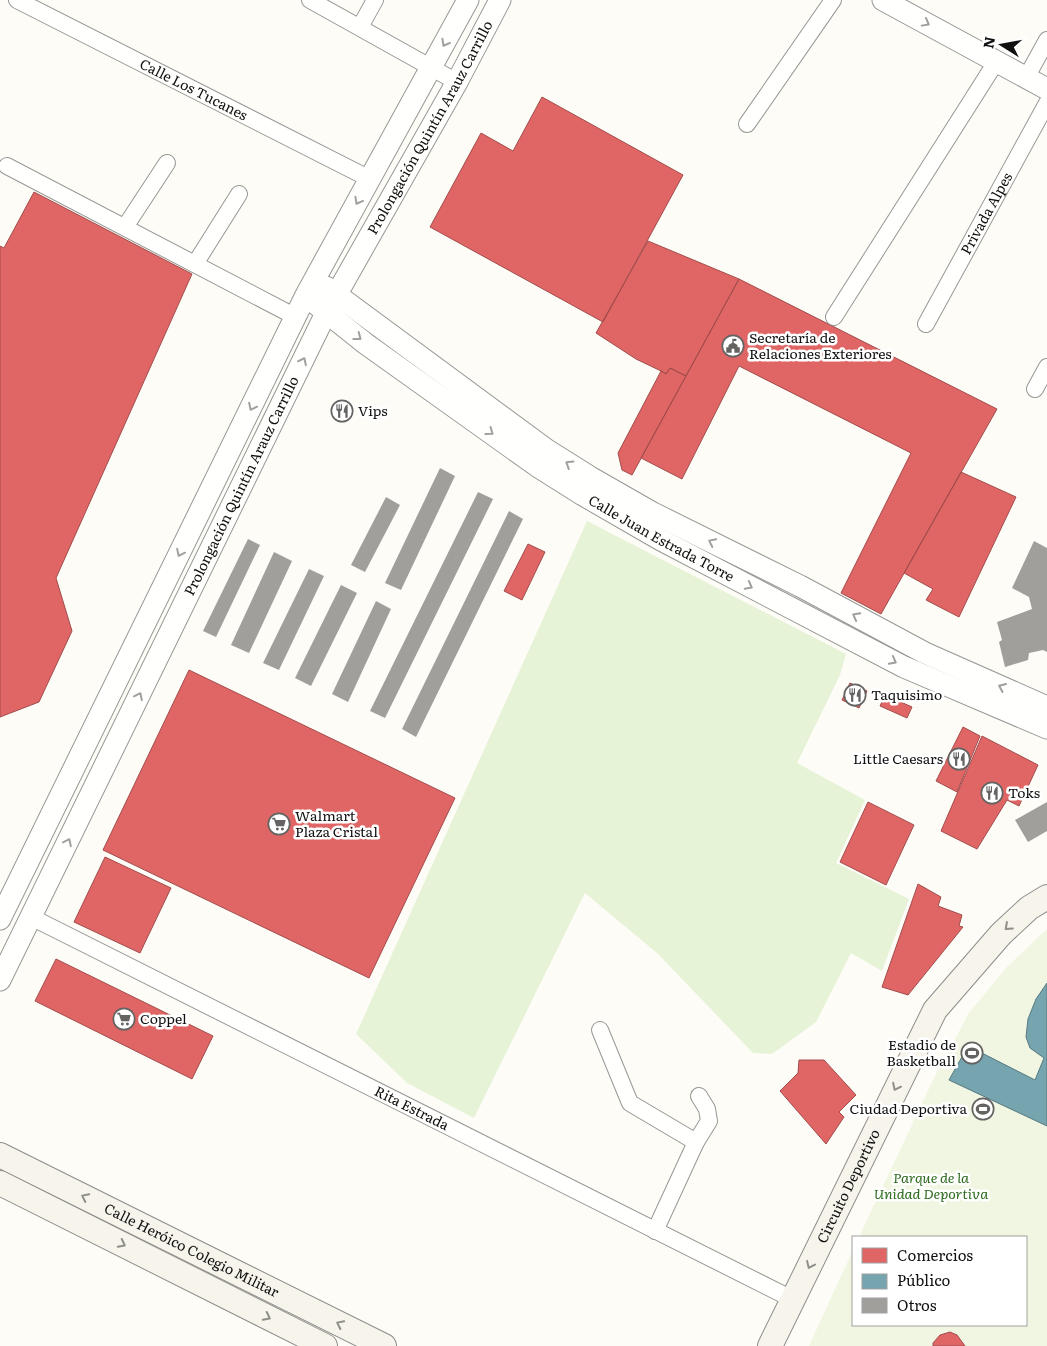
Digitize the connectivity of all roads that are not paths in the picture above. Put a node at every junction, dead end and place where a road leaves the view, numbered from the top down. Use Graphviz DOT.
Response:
graph roads {
  1 [pos="17,0"];
  2 [pos="310,0"];
  3 [pos="375,0"];
  4 [pos="468,0"];
  5 [pos="500,0"];
  6 [pos="833,0"];
  7 [pos="883,0"];
  8 [pos="360,27"];
  9 [pos="1047,40"];
  10 [pos="996,62"];
  11 [pos="432,67"];
  12 [pos="1026,78"];
  13 [pos="457,82"];
  14 [pos="1047,89"];
  15 [pos="1047,103"];
  16 [pos="747,124"];
  17 [pos="167,163"];
  18 [pos="6,166"];
  19 [pos="370,179"];
  20 [pos="239,194"];
  21 [pos="125,227"];
  22 [pos="194,264"];
  23 [pos="310,288"];
  24 [pos="337,294"];
  25 [pos="326,314"];
  26 [pos="296,317"];
  27 [pos="834,317"];
  28 [pos="926,324"];
  29 [pos="1047,367"];
  30 [pos="1035,389"];
  31 [pos="231,449"];
  32 [pos="255,460"];
  33 [pos="959,679"];
  34 [pos="1047,707"];
  35 [pos="1047,728"];
  36 [pos="30,857"];
  37 [pos="54,869"];
  38 [pos="1047,897"];
  39 [pos="31,917"];
  40 [pos="0,919"];
  41 [pos="0,980"];
  42 [pos="600,1030"];
  43 [pos="699,1096"];
  44 [pos="696,1142"];
  45 [pos="0,1155"];
  46 [pos="0,1183"];
  47 [pos="655,1231"];
  48 [pos="794,1300"];
  49 [pos="325,1346"];
  50 [pos="384,1346"];
  51 [pos="770,1346"];
  1 -- 19 [label="street, Calle Los Tucanes"];
  2 -- 8 [label="street"];
  3 -- 8 [label="street"];
  4 -- 11 [label="street, Prolongación Quintín Arauz Carrillo, one-way"];
  5 -- 13 [label="street, Prolongación Quintín Arauz Carrillo"];
  6 -- 16 [label="street"];
  7 -- 10 [label="street, one-way"];
  8 -- 11 [label="street"];
  9 -- 12 [label="street"];
  10 -- 12 [label="street"];
  10 -- 27 [label="street"];
  11 -- 13 [label="street"];
  11 -- 19 [label="street, Prolongación Quintín Arauz Carrillo"];
  12 -- 14 [label="street"];
  13 -- 24 [label="street, Prolongación Quintín Arauz Carrillo"];
  15 -- 28 [label="street, Privada Alpes"];
  17 -- 21 [label="street"];
  18 -- 21 [label="street"];
  19 -- 23 [label="street, Prolongación Quintín Arauz Carrillo, one-way"];
  20 -- 22 [label="street"];
  21 -- 22 [label="street"];
  22 -- 26 [label="street"];
  23 -- 24 [label="street, Calle Juan Estrada Torre"];
  23 -- 25 [label="street, Calle Juan Estrada Torre"];
  23 -- 26 [label="street, Prolongación Quintín Arauz Carrillo"];
  24 -- 25 [label="street, Prolongación Quintín Arauz Carrillo"];
  33 -- 24 [label="street, Calle Juan Estrada Torre, one-way"];
  32 -- 25 [label="street, Prolongación Quintín Arauz Carrillo, one-way"];
  25 -- 33 [label="street, Calle Juan Estrada Torre, one-way"];
  26 -- 31 [label="street, Prolongación Quintín Arauz Carrillo, one-way"];
  29 -- 30 [label="street"];
  31 -- 32 [label="street"];
  31 -- 36 [label="street, Prolongación Quintín Arauz Carrillo, one-way"];
  37 -- 32 [label="street, Prolongación Quintín Arauz Carrillo, one-way"];
  34 -- 33 [label="street, Calle Juan Estrada Torre, one-way"];
  33 -- 35 [label="street, Calle Juan Estrada Torre"];
  36 -- 37 [label="street"];
  36 -- 40 [label="street, Prolongación Quintín Arauz Carrillo"];
  37 -- 39 [label="street, Prolongación Quintín Arauz Carrillo"];
  38 -- 48 [label="main road, Circuito Deportivo, one-way"];
  39 -- 41 [label="street, Prolongación Quintín Arauz Carrillo"];
  39 -- 47 [label="street, Rita Estrada"];
  42 -- 44 [label="street"];
  43 -- 44 [label="street"];
  44 -- 47 [label="street"];
  50 -- 45 [label="main road, Calle Heróico Colegio Militar, one-way"];
  46 -- 49 [label="main road, Calle Heróico Colegio Militar, one-way"];
  47 -- 48 [label="street, Rita Estrada"];
  48 -- 51 [label="main road, Circuito Deportivo"];
}
